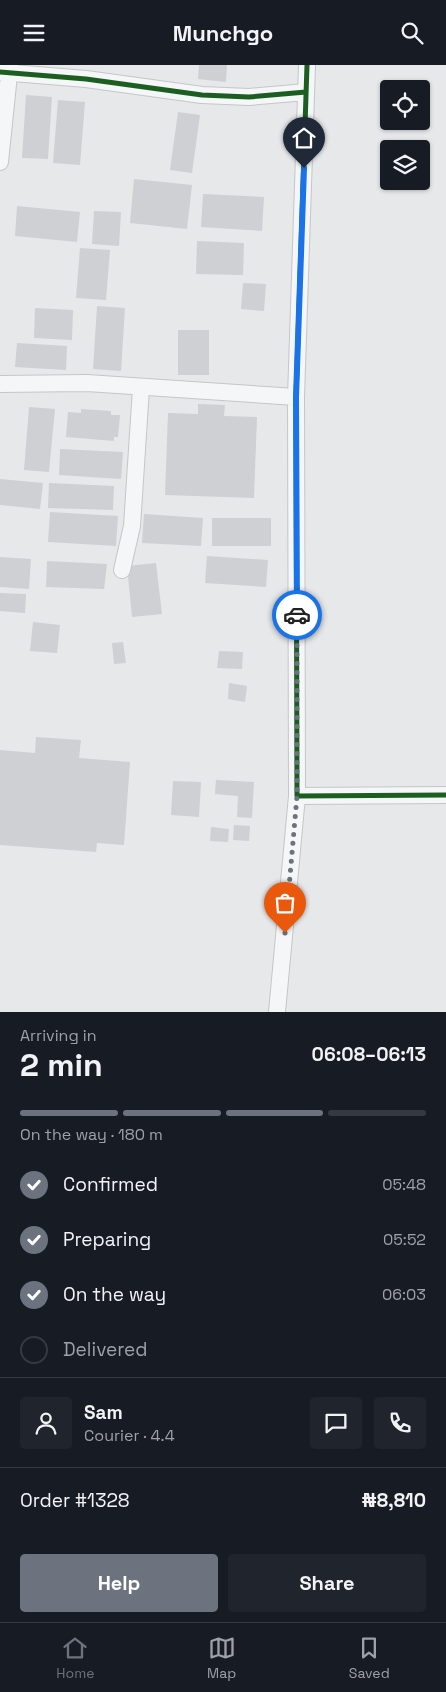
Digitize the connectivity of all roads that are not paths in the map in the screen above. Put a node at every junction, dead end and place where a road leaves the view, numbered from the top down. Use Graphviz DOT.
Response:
graph roads {
  1 [pos="306,65"];
  2 [pos="6,70"];
  3 [pos="306,92"];
  4 [pos="0,162"];
  5 [pos="0,384"];
  6 [pos="141,388"];
  7 [pos="296,397"];
  8 [pos="122,570"];
  9 [pos="446,795"];
  10 [pos="297,796"];
  11 [pos="278,1012"];
  1 -- 3 [label="street"];
  2 -- 3 [label="street"];
  2 -- 4 [label="street"];
  3 -- 7 [label="street"];
  5 -- 6 [label="street"];
  6 -- 7 [label="street"];
  6 -- 8 [label="street"];
  7 -- 10 [label="street"];
  9 -- 10 [label="street"];
  10 -- 11 [label="street"];
}
